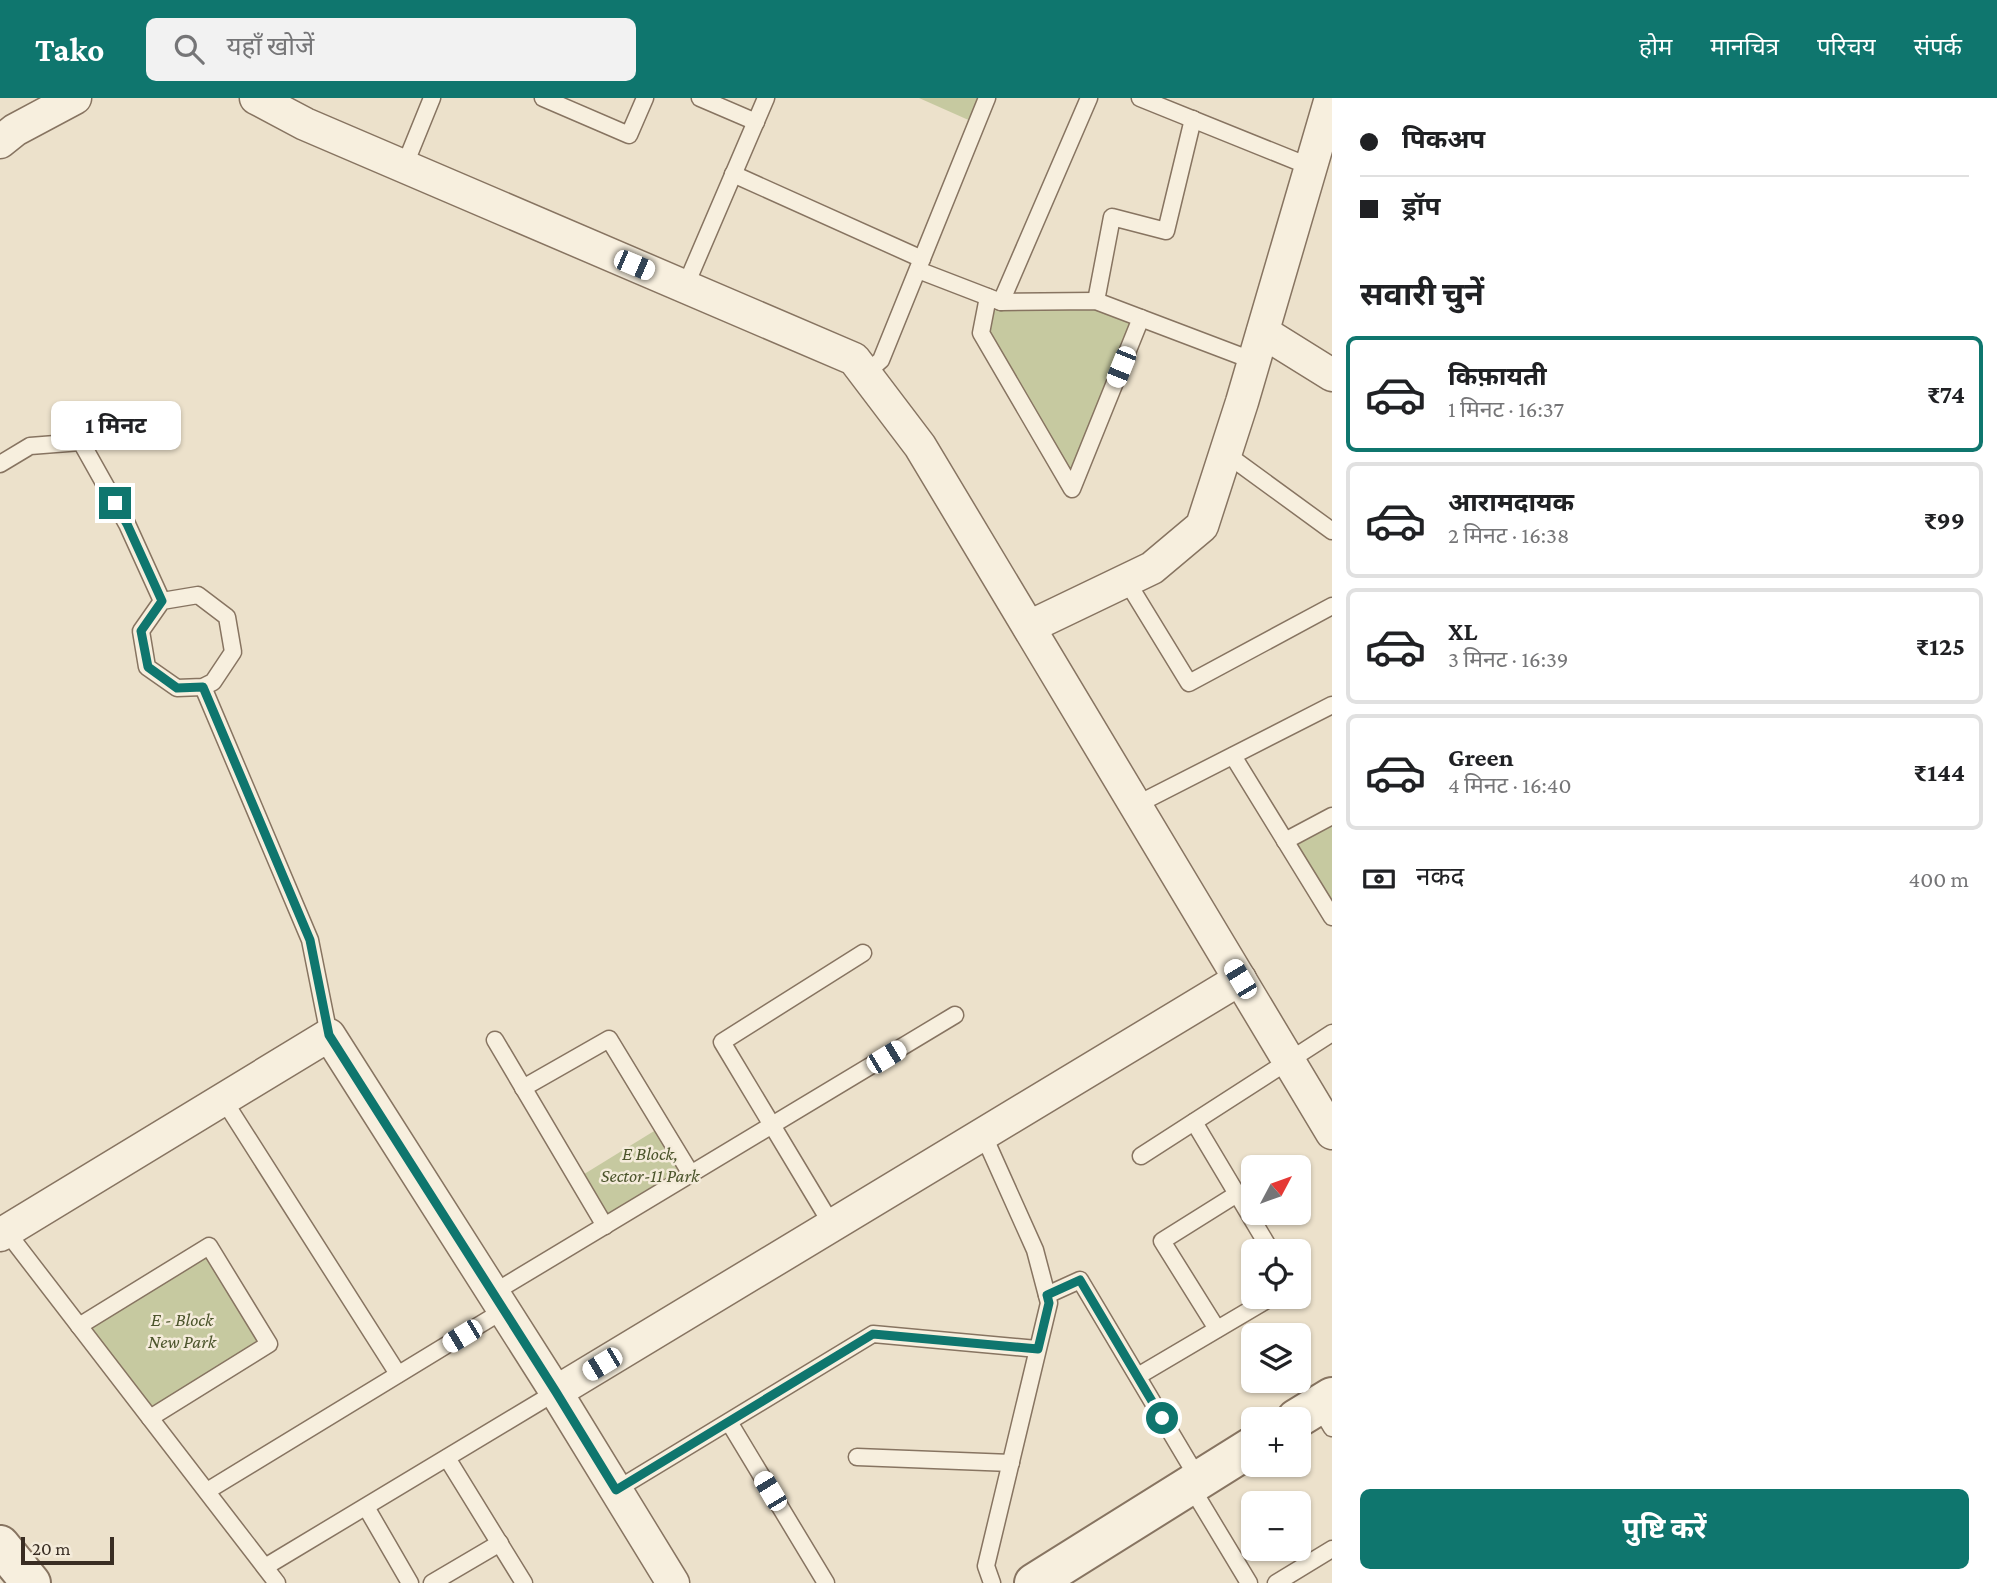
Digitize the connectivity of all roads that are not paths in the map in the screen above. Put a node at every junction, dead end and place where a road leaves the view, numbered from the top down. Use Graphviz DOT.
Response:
graph roads {
  1 [pos="75,98"];
  2 [pos="256,98"];
  3 [pos="432,98"];
  4 [pos="543,98"];
  5 [pos="645,98"];
  6 [pos="700,98"];
  7 [pos="766,98"];
  8 [pos="987,98"];
  9 [pos="1089,98"];
  10 [pos="1140,98"];
  11 [pos="1331,98"];
  12 [pos="1193,119"];
  13 [pos="756,122"];
  14 [pos="0,142"];
  15 [pos="404,167"];
  16 [pos="1311,167"];
  17 [pos="733,174"];
  18 [pos="920,264"];
  19 [pos="685,287"];
  20 [pos="995,299"];
  21 [pos="1096,301"];
  22 [pos="1141,318"];
  23 [pos="1258,346"];
  24 [pos="865,374"];
  25 [pos="1332,374"];
  26 [pos="1225,453"];
  27 [pos="0,464"];
  28 [pos="1332,531"];
  29 [pos="1126,580"];
  30 [pos="162,601"];
  31 [pos="1332,606"];
  32 [pos="1029,627"];
  33 [pos="203,687"];
  34 [pos="1332,705"];
  35 [pos="1233,756"];
  36 [pos="1136,805"];
  37 [pos="1332,816"];
  38 [pos="1285,841"];
  39 [pos="1332,917"];
  40 [pos="863,953"];
  41 [pos="1240,979"];
  42 [pos="955,1015"];
  43 [pos="1332,1033"];
  44 [pos="329,1035"];
  45 [pos="495,1040"];
  46 [pos="1289,1062"];
  47 [pos="523,1087"];
  48 [pos="223,1099"];
  49 [pos="1194,1122"];
  50 [pos="772,1126"];
  51 [pos="1332,1133"];
  52 [pos="983,1134"];
  53 [pos="1141,1156"];
  54 [pos="691,1174"];
  55 [pos="1237,1194"];
  56 [pos="832,1225"];
  57 [pos="605,1226"];
  58 [pos="3,1233"];
  59 [pos="1264,1239"];
  60 [pos="1047,1295"];
  61 [pos="498,1301"];
  62 [pos="1251,1309"];
  63 [pos="79,1326"];
  64 [pos="1217,1329"];
  65 [pos="1038,1349"];
  66 [pos="398,1374"];
  67 [pos="1138,1377"];
  68 [pos="556,1392"];
  69 [pos="150,1418"];
  70 [pos="729,1422"];
  71 [pos="1241,1454"];
  72 [pos="857,1457"];
  73 [pos="447,1458"];
  74 [pos="1010,1463"];
  75 [pos="1195,1483"];
  76 [pos="616,1490"];
  77 [pos="207,1491"];
  78 [pos="366,1507"];
  79 [pos="500,1543"];
  80 [pos="1332,1549"];
  81 [pos="2,1550"];
  82 [pos="265,1567"];
  83 [pos="1052,1578"];
  84 [pos="31,1583"];
  85 [pos="277,1583"];
  86 [pos="410,1583"];
  87 [pos="432,1583"];
  88 [pos="524,1583"];
  89 [pos="673,1583"];
  90 [pos="826,1583"];
  91 [pos="992,1583"];
  92 [pos="1249,1583"];
  93 [pos="1276,1583"];
  1 -- 14 [label="street"];
  2 -- 15 [label="street"];
  3 -- 15 [label="lane"];
  4 -- 5 [label="lane"];
  6 -- 13 [label="lane"];
  7 -- 13 [label="lane"];
  8 -- 18 [label="lane"];
  9 -- 20 [label="lane"];
  10 -- 12 [label="lane"];
  11 -- 16 [label="street"];
  12 -- 16 [label="lane"];
  12 -- 21 [label="lane"];
  13 -- 17 [label="lane"];
  15 -- 19 [label="street"];
  16 -- 23 [label="street"];
  17 -- 18 [label="lane"];
  17 -- 19 [label="lane"];
  18 -- 20 [label="lane"];
  18 -- 24 [label="lane"];
  19 -- 24 [label="street"];
  20 -- 21 [label="lane"];
  20 -- 22 [label="lane"];
  21 -- 22 [label="lane"];
  22 -- 23 [label="lane"];
  23 -- 25 [label="street"];
  23 -- 26 [label="street"];
  24 -- 32 [label="street"];
  26 -- 28 [label="lane"];
  26 -- 29 [label="street"];
  27 -- 30 [label="lane"];
  29 -- 31 [label="lane"];
  29 -- 32 [label="street"];
  30 -- 33 [label="lane"];
  30 -- 33 [label="lane"];
  32 -- 36 [label="street"];
  33 -- 44 [label="lane"];
  34 -- 35 [label="lane"];
  35 -- 36 [label="lane"];
  35 -- 38 [label="lane"];
  36 -- 41 [label="street"];
  37 -- 38 [label="lane"];
  38 -- 39 [label="lane"];
  40 -- 50 [label="lane"];
  41 -- 46 [label="street"];
  41 -- 52 [label="street"];
  42 -- 50 [label="lane"];
  43 -- 46 [label="lane"];
  44 -- 48 [label="street"];
  44 -- 61 [label="street"];
  45 -- 47 [label="lane"];
  46 -- 49 [label="lane"];
  46 -- 51 [label="street"];
  47 -- 54 [label="lane"];
  47 -- 57 [label="lane"];
  48 -- 58 [label="street"];
  48 -- 66 [label="lane"];
  49 -- 53 [label="lane"];
  49 -- 55 [label="lane"];
  50 -- 54 [label="lane"];
  50 -- 56 [label="lane"];
  52 -- 56 [label="street"];
  52 -- 60 [label="lane"];
  54 -- 57 [label="lane"];
  55 -- 59 [label="lane"];
  55 -- 64 [label="lane"];
  56 -- 68 [label="street"];
  57 -- 61 [label="lane"];
  58 -- 63 [label="lane"];
  60 -- 65 [label="lane"];
  60 -- 67 [label="lane"];
  61 -- 66 [label="lane"];
  61 -- 68 [label="street"];
  62 -- 64 [label="lane"];
  63 -- 69 [label="lane"];
  63 -- 69 [label="lane"];
  64 -- 67 [label="lane"];
  65 -- 70 [label="lane"];
  65 -- 74 [label="lane"];
  66 -- 77 [label="lane"];
  67 -- 75 [label="lane"];
  68 -- 73 [label="lane"];
  68 -- 76 [label="street"];
  69 -- 77 [label="lane"];
  70 -- 76 [label="lane"];
  70 -- 90 [label="lane"];
  71 -- 75 [label="street"];
  72 -- 74 [label="lane"];
  73 -- 78 [label="lane"];
  73 -- 79 [label="lane"];
  74 -- 91 [label="lane"];
  75 -- 83 [label="street"];
  75 -- 92 [label="lane"];
  76 -- 89 [label="street"];
  77 -- 82 [label="lane"];
  78 -- 82 [label="lane"];
  78 -- 86 [label="lane"];
  79 -- 87 [label="lane"];
  79 -- 88 [label="lane"];
  80 -- 93 [label="lane"];
  81 -- 84 [label="street"];
  82 -- 85 [label="lane"];
}
